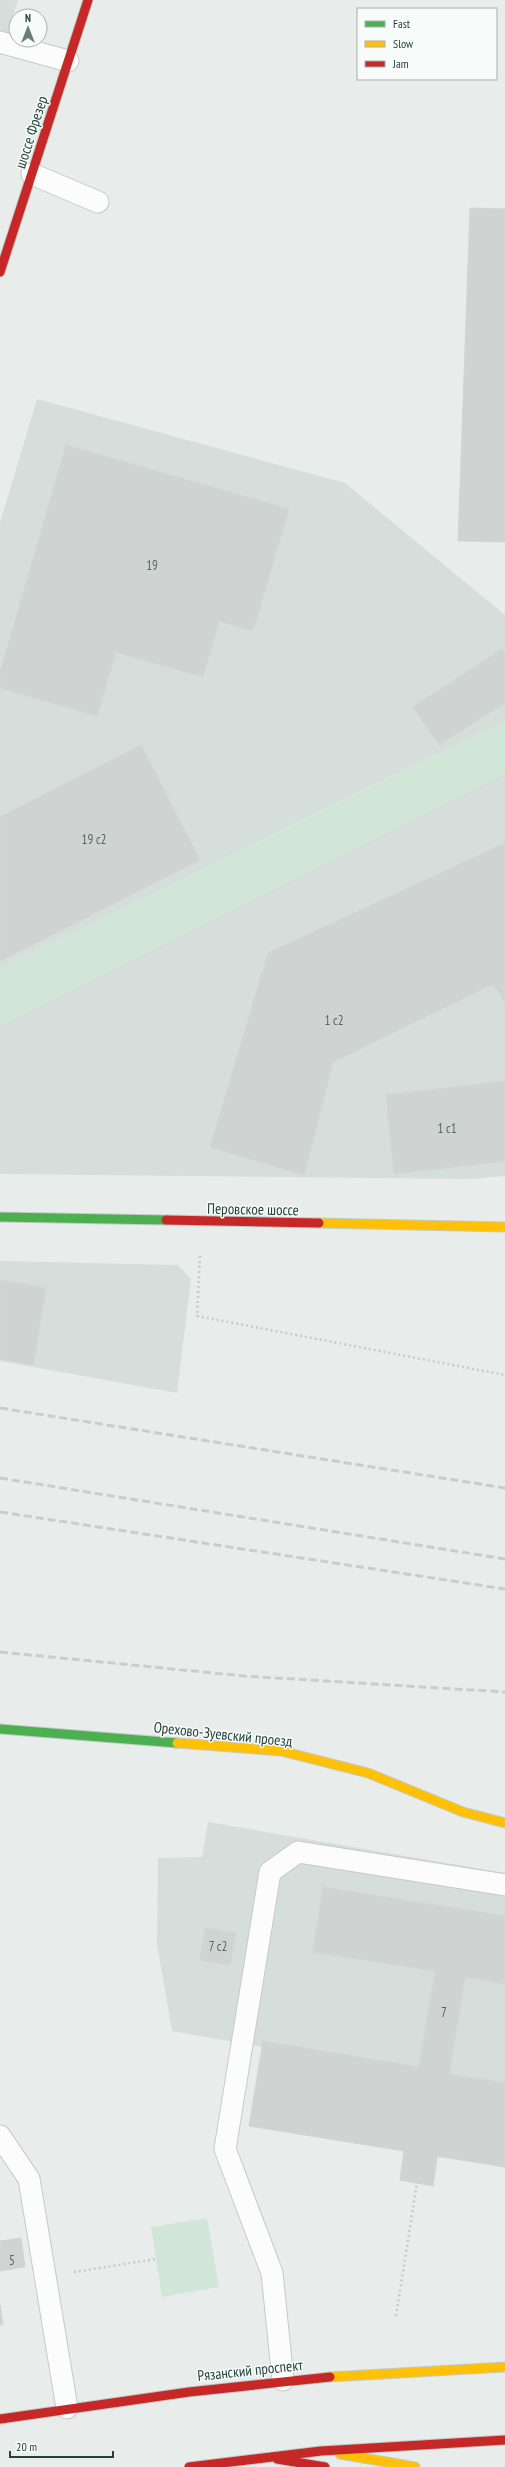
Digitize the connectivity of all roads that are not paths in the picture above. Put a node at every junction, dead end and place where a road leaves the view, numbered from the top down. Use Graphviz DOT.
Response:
graph roads {
  1 [pos="88,0"];
  2 [pos="0,42"];
  3 [pos="68,61"];
  4 [pos="32,174"];
  5 [pos="98,202"];
  6 [pos="0,272"];
  7 [pos="0,1217"];
  8 [pos="505,1227"];
  9 [pos="0,1729"];
  10 [pos="505,1823"];
  11 [pos="505,1885"];
  12 [pos="0,2136"];
  13 [pos="505,2367"];
  14 [pos="283,2380"];
  15 [pos="67,2408"];
  16 [pos="0,2419"];
  17 [pos="505,2440"];
  18 [pos="321,2451"];
  19 [pos="266,2457"];
  20 [pos="189,2467"];
  21 [pos="325,2467"];
  22 [pos="415,2467"];
  1 -- 3 [label="street, шоссе Фрезер"];
  2 -- 3 [label="lane"];
  3 -- 4 [label="street, шоссе Фрезер"];
  4 -- 5 [label="lane"];
  4 -- 6 [label="street, шоссе Фрезер"];
  7 -- 8 [label="street, Перовское шоссе"];
  9 -- 10 [label="street, Орехово-Зуевский проезд"];
  11 -- 14 [label="lane"];
  12 -- 15 [label="lane"];
  13 -- 14 [label="street, Рязанский проспект"];
  14 -- 15 [label="street, Рязанский проспект"];
  15 -- 16 [label="street, Рязанский проспект"];
  17 -- 18 [label="street"];
  18 -- 19 [label="street"];
  18 -- 22 [label="street"];
  19 -- 20 [label="street"];
  19 -- 21 [label="street"];
}
